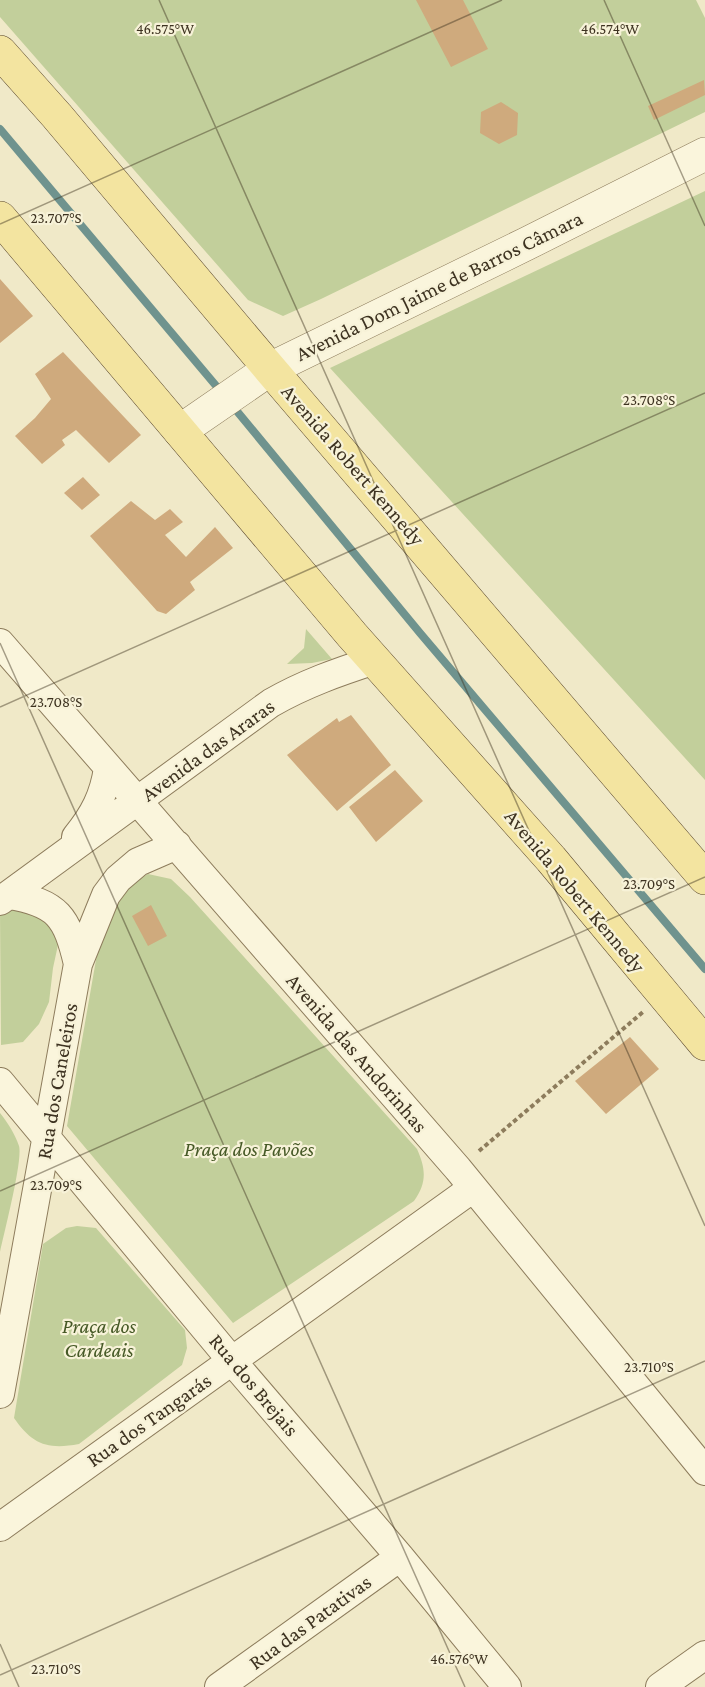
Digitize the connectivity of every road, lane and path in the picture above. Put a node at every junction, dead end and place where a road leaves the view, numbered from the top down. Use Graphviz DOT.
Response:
graph roads {
  1 [pos="0,52"];
  2 [pos="705,154"];
  3 [pos="0,218"];
  4 [pos="258,377"];
  5 [pos="191,424"];
  6 [pos="0,643"];
  7 [pos="375,660"];
  8 [pos="108,768"];
  9 [pos="137,802"];
  10 [pos="177,845"];
  11 [pos="53,864"];
  12 [pos="705,878"];
  13 [pos="4,898"];
  14 [pos="78,964"];
  15 [pos="663,995"];
  16 [pos="705,1044"];
  17 [pos="0,1082"];
  18 [pos="46,1138"];
  19 [pos="465,1178"];
  20 [pos="232,1361"];
  21 [pos="0,1394"];
  22 [pos="705,1471"];
  23 [pos="0,1527"];
  24 [pos="400,1557"];
  25 [pos="705,1655"];
  26 [pos="219,1687"];
  27 [pos="507,1687"];
  28 [pos="660,1687"];
  1 -- 4 [label="main road, Avenida Robert Kennedy"];
  2 -- 4 [label="street, Avenida Dom Jaime de Barros Câmara"];
  3 -- 5 [label="main road, Avenida Robert Kennedy"];
  4 -- 5 [label="street, Avenida Dom Jaime de Barros Câmara"];
  4 -- 12 [label="main road, Avenida Robert Kennedy"];
  5 -- 7 [label="main road, Avenida Robert Kennedy"];
  6 -- 8 [label="street, Avenida das Andorinhas"];
  7 -- 9 [label="street, Avenida das Araras"];
  7 -- 15 [label="main road, Avenida Robert Kennedy"];
  8 -- 9 [label="street, Avenida das Andorinhas"];
  8 -- 11 [label="street, Avenida das Araras"];
  9 -- 10 [label="street, Avenida das Andorinhas"];
  9 -- 11 [label="street, Avenida das Araras"];
  10 -- 14 [label="street, Rua dos Caneleiros"];
  10 -- 19 [label="street, Avenida das Andorinhas"];
  11 -- 13 [label="street, Avenida das Araras"];
  13 -- 14 [label="street, Avenida das Araras"];
  14 -- 18 [label="street, Rua dos Caneleiros"];
  15 -- 16 [label="main road, Avenida Robert Kennedy"];
  15 -- 19 [label="path"];
  17 -- 18 [label="street, Rua dos Brejais"];
  18 -- 20 [label="street, Rua dos Brejais"];
  18 -- 21 [label="street, Rua dos Caneleiros"];
  19 -- 20 [label="street, Rua dos Tangarás"];
  19 -- 22 [label="street, Avenida das Andorinhas"];
  20 -- 23 [label="street, Rua dos Tangarás"];
  20 -- 24 [label="street, Rua dos Brejais"];
  24 -- 26 [label="street, Rua das Patativas"];
  24 -- 27 [label="street, Rua dos Brejais"];
  25 -- 28 [label="street"];
}
